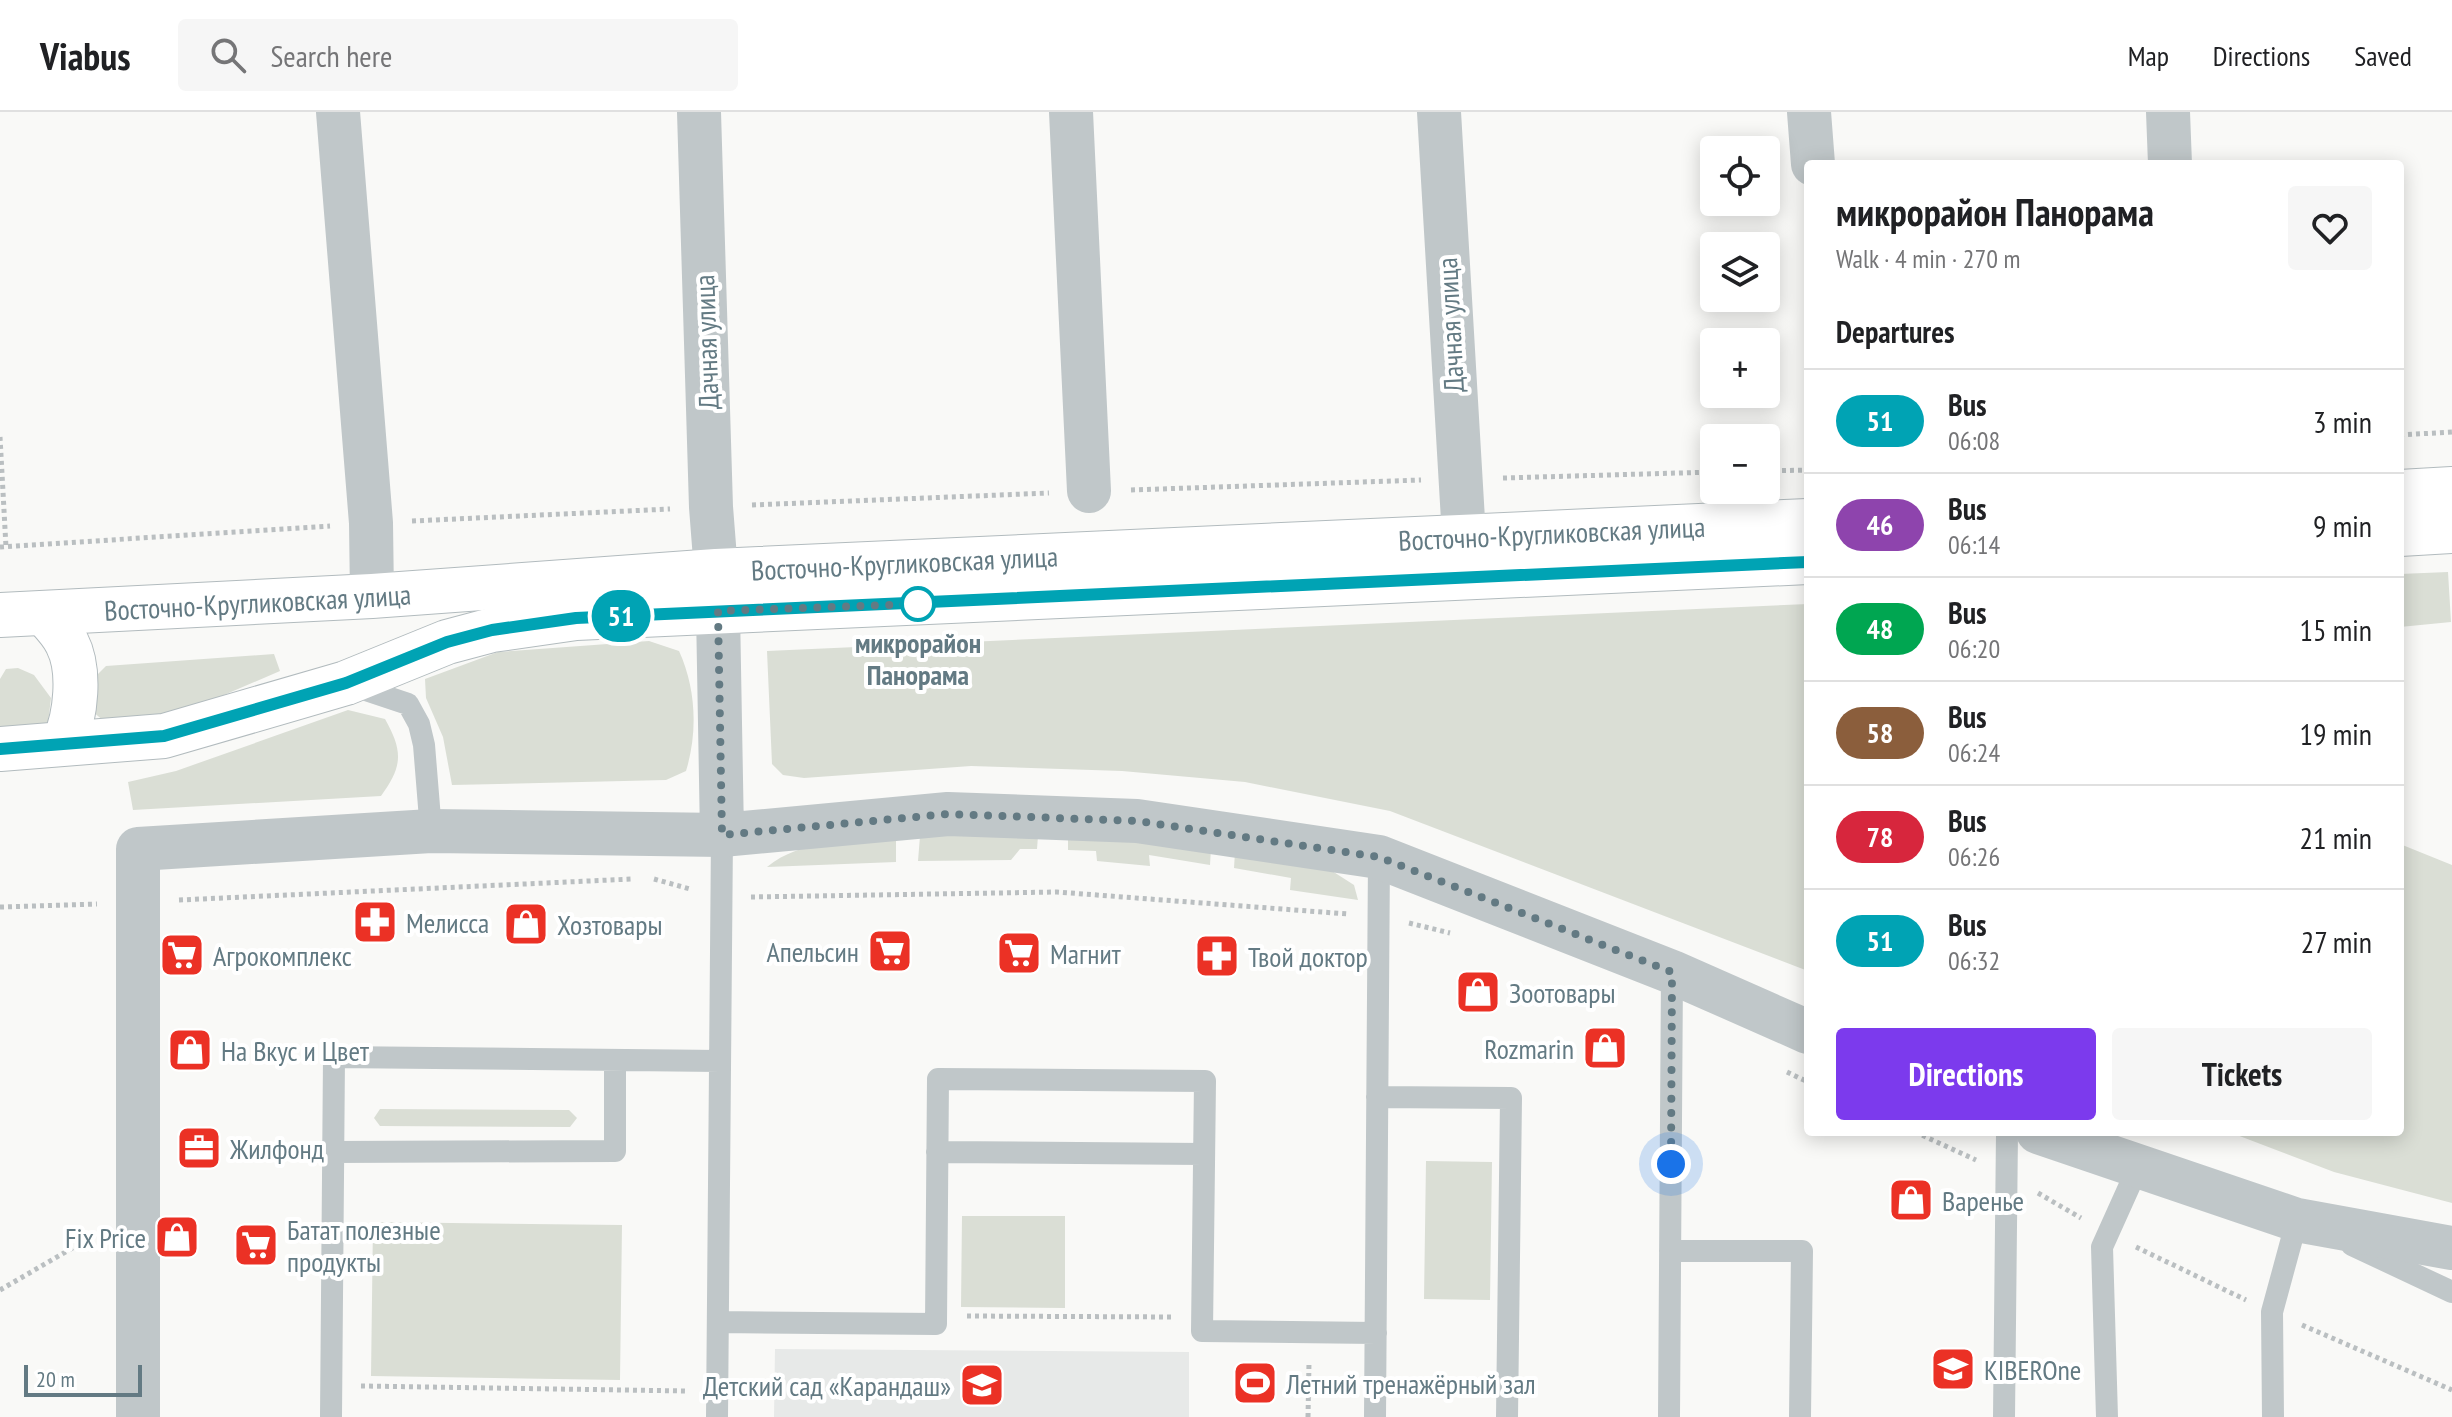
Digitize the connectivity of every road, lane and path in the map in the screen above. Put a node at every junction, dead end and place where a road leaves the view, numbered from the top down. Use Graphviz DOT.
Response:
graph roads {
  1 [pos="338,112"];
  2 [pos="699,112"];
  3 [pos="1071,112"];
  4 [pos="1439,112"];
  5 [pos="1809,112"];
  6 [pos="2168,112"];
  7 [pos="1813,160"];
  8 [pos="2170,160"];
  9 [pos="2452,432"];
  10 [pos="2404,435"];
  11 [pos="0,437"];
  12 [pos="1804,470"];
  13 [pos="1780,471"];
  14 [pos="1700,472"];
  15 [pos="1459,479"];
  16 [pos="2452,489"];
  17 [pos="1089,491"];
  18 [pos="2404,492"];
  19 [pos="711,507"];
  20 [pos="1804,521"];
  21 [pos="371,523"];
  22 [pos="2452,531"];
  23 [pos="2404,534"];
  24 [pos="1464,537"];
  25 [pos="3,547"];
  26 [pos="1804,562"];
  27 [pos="717,591"];
  28 [pos="372,596"];
  29 [pos="44,613"];
  30 [pos="0,615"];
  31 [pos="346,683"];
  32 [pos="64,742"];
  33 [pos="0,749"];
  34 [pos="431,831"];
  35 [pos="722,835"];
  36 [pos="1379,857"];
  37 [pos="652,878"];
  38 [pos="637,879"];
  39 [pos="722,898"];
  40 [pos="137,902"];
  41 [pos="0,907"];
  42 [pos="1379,916"];
  43 [pos="1454,934"];
  44 [pos="1672,972"];
  45 [pos="1804,1030"];
  46 [pos="615,1060"];
  47 [pos="720,1061"];
  48 [pos="1781,1069"];
  49 [pos="1804,1080"];
  50 [pos="1377,1097"];
  51 [pos="1923,1136"];
  52 [pos="2007,1136"];
  53 [pos="2049,1136"];
  54 [pos="333,1152"];
  55 [pos="937,1152"];
  56 [pos="1203,1154"];
  57 [pos="2138,1167"];
  58 [pos="2006,1175"];
  59 [pos="138,1211"];
  60 [pos="2297,1220"];
  61 [pos="2107,1234"];
  62 [pos="2452,1248"];
  63 [pos="1670,1251"];
  64 [pos="0,1290"];
  65 [pos="2452,1292"];
  66 [pos="2272,1312"];
  67 [pos="936,1316"];
  68 [pos="1202,1317"];
  69 [pos="718,1322"];
  70 [pos="1309,1332"];
  71 [pos="1376,1333"];
  72 [pos="331,1386"];
  73 [pos="2452,1390"];
  74 [pos="718,1392"];
  75 [pos="138,1417"];
  76 [pos="331,1417"];
  77 [pos="717,1417"];
  78 [pos="1308,1417"];
  79 [pos="1375,1417"];
  80 [pos="1507,1417"];
  81 [pos="1669,1417"];
  82 [pos="1800,1417"];
  83 [pos="2004,1417"];
  84 [pos="2107,1417"];
  85 [pos="2273,1417"];
  1 -- 21 [label="street"];
  2 -- 19 [label="street, Дачная улица"];
  3 -- 17 [label="street"];
  4 -- 15 [label="street, Дачная улица"];
  5 -- 7 [label="street"];
  6 -- 8 [label="street"];
  9 -- 10 [label="path"];
  11 -- 25 [label="path"];
  12 -- 13 [label="path"];
  14 -- 15 [label="path"];
  15 -- 17 [label="path"];
  15 -- 24 [label="street, Дачная улица"];
  16 -- 18 [label="main road"];
  17 -- 19 [label="path"];
  19 -- 21 [label="path"];
  19 -- 27 [label="street, Дачная улица"];
  20 -- 24 [label="main road, Восточно-Кругликовская улица"];
  21 -- 25 [label="path"];
  21 -- 28 [label="street"];
  22 -- 23 [label="main road"];
  24 -- 27 [label="main road, Восточно-Кругликовская улица"];
  26 -- 27 [label="main road, Восточно-Кругликовская улица"];
  27 -- 28 [label="main road, Восточно-Кругликовская улица"];
  27 -- 31 [label="main road"];
  27 -- 35 [label="street, Дачная улица"];
  28 -- 29 [label="main road, Восточно-Кругликовская улица"];
  29 -- 30 [label="main road, Восточно-Кругликовская улица"];
  29 -- 32 [label="main road"];
  31 -- 32 [label="main road"];
  31 -- 34 [label="lane"];
  32 -- 33 [label="main road"];
  34 -- 35 [label="street"];
  34 -- 40 [label="street"];
  35 -- 36 [label="street"];
  35 -- 39 [label="lane"];
  36 -- 42 [label="lane"];
  36 -- 44 [label="street"];
  37 -- 39 [label="path"];
  38 -- 40 [label="path"];
  39 -- 42 [label="path"];
  39 -- 47 [label="lane"];
  40 -- 41 [label="path"];
  40 -- 59 [label="street"];
  42 -- 43 [label="path"];
  42 -- 50 [label="lane"];
  44 -- 45 [label="street"];
  44 -- 63 [label="lane"];
  46 -- 47 [label="lane"];
  46 -- 54 [label="lane"];
  46 -- 54 [label="lane"];
  47 -- 69 [label="lane"];
  48 -- 49 [label="path"];
  50 -- 71 [label="lane"];
  50 -- 80 [label="lane"];
  51 -- 58 [label="path"];
  52 -- 58 [label="lane"];
  53 -- 57 [label="street"];
  54 -- 72 [label="lane"];
  55 -- 56 [label="lane"];
  55 -- 56 [label="lane"];
  55 -- 67 [label="lane"];
  56 -- 68 [label="lane"];
  57 -- 60 [label="street"];
  57 -- 61 [label="lane"];
  58 -- 61 [label="path"];
  58 -- 83 [label="lane"];
  59 -- 64 [label="path"];
  59 -- 75 [label="street"];
  60 -- 62 [label="street"];
  60 -- 65 [label="lane"];
  60 -- 66 [label="lane"];
  61 -- 66 [label="path"];
  61 -- 84 [label="lane"];
  63 -- 81 [label="lane"];
  63 -- 82 [label="lane"];
  66 -- 73 [label="path"];
  66 -- 85 [label="lane"];
  67 -- 68 [label="path"];
  67 -- 69 [label="lane"];
  68 -- 70 [label="lane"];
  69 -- 74 [label="lane"];
  70 -- 71 [label="lane"];
  70 -- 78 [label="path"];
  71 -- 79 [label="lane"];
  72 -- 74 [label="path"];
  72 -- 76 [label="lane"];
  74 -- 77 [label="lane"];
}
